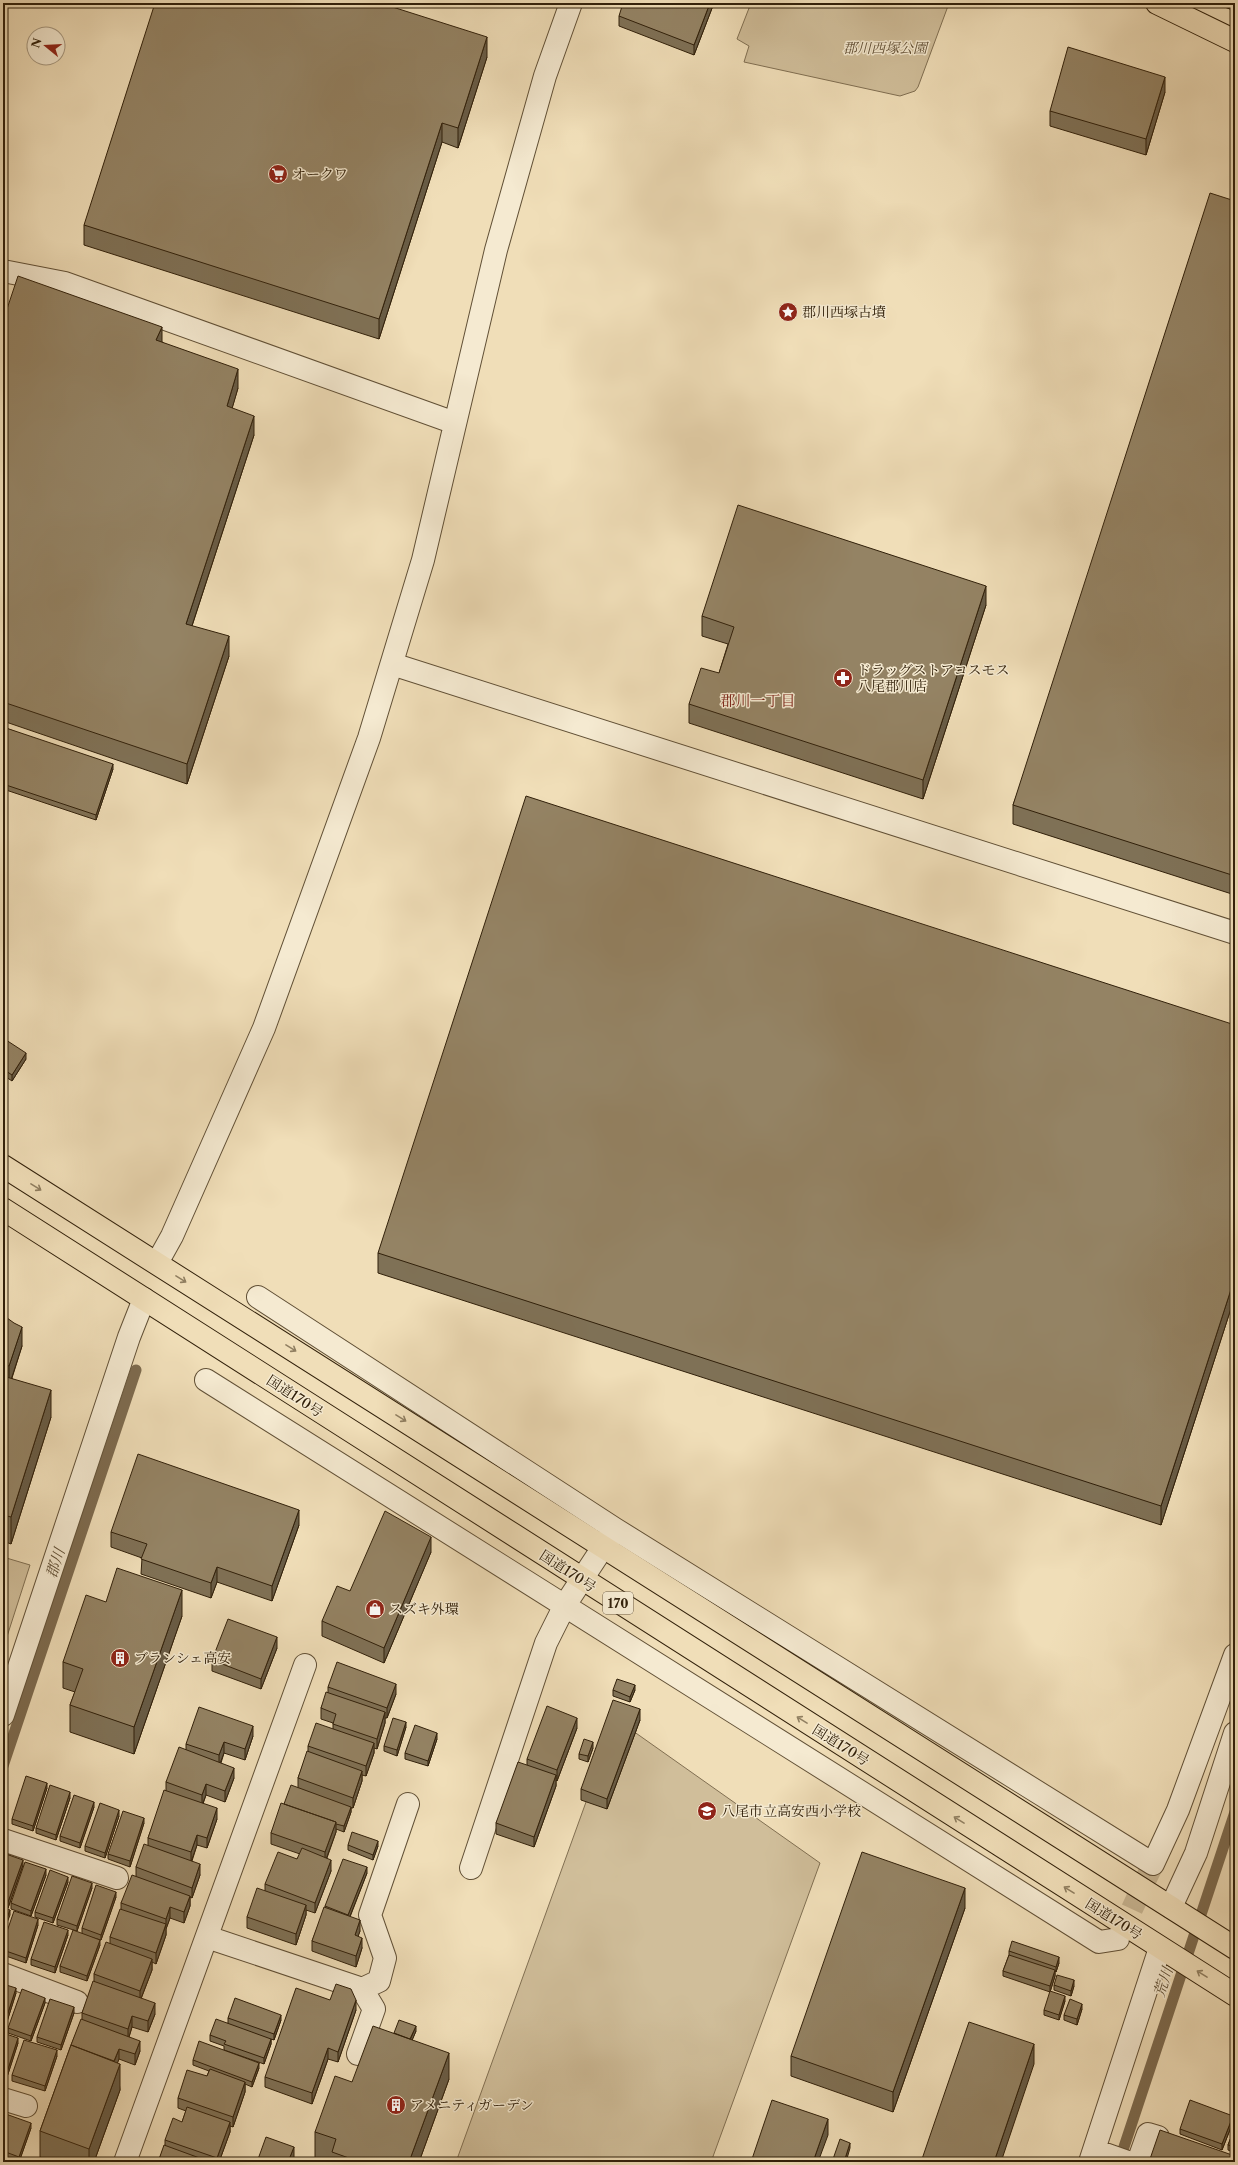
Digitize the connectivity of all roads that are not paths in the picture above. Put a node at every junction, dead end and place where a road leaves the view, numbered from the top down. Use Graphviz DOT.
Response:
graph roads {
  1 [pos="571,3"];
  2 [pos="1157,3"];
  3 [pos="1185,9"];
  4 [pos="1235,41"];
  5 [pos="3,271"];
  6 [pos="455,423"];
  7 [pos="392,664"];
  8 [pos="1235,933"];
  9 [pos="3,1166"];
  10 [pos="3,1209"];
  11 [pos="157,1263"];
  12 [pos="258,1297"];
  13 [pos="144,1298"];
  14 [pos="206,1380"];
  15 [pos="609,1538"];
  16 [pos="581,1579"];
  17 [pos="564,1605"];
  18 [pos="1235,1655"];
  19 [pos="305,1665"];
  20 [pos="3,1715"];
  21 [pos="1235,1734"];
  22 [pos="408,1804"];
  23 [pos="7,1841"];
  24 [pos="471,1868"];
  25 [pos="116,1878"];
  26 [pos="1171,1907"];
  27 [pos="207,1937"];
  28 [pos="1118,1940"];
  29 [pos="1160,1948"];
  30 [pos="1235,1948"];
  31 [pos="3,1974"];
  32 [pos="362,1990"];
  33 [pos="1235,1995"];
  34 [pos="77,2002"];
  35 [pos="358,2054"];
  36 [pos="3,2099"];
  37 [pos="26,2106"];
  38 [pos="1158,2136"];
  39 [pos="1096,2155"];
  40 [pos="126,2162"];
  41 [pos="1128,2162"];
  42 [pos="1138,2162"];
  1 -- 6 [label="street"];
  2 -- 3 [label="highway"];
  3 -- 4 [label="highway"];
  5 -- 6 [label="street"];
  6 -- 7 [label="street"];
  7 -- 8 [label="street"];
  7 -- 11 [label="street"];
  9 -- 11 [label="highway, one-way"];
  10 -- 13 [label="highway, 国道170号 / 170"];
  11 -- 15 [label="highway, one-way"];
  12 -- 15 [label="street"];
  13 -- 16 [label="highway, 国道170号 / 170"];
  13 -- 20 [label="street"];
  14 -- 17 [label="street"];
  15 -- 16 [label="street"];
  15 -- 18 [label="street"];
  15 -- 26 [label="highway"];
  16 -- 17 [label="street"];
  29 -- 16 [label="highway, 国道170号 / 170, one-way"];
  17 -- 24 [label="street"];
  17 -- 28 [label="street"];
  19 -- 27 [label="street"];
  21 -- 26 [label="street"];
  22 -- 32 [label="street"];
  23 -- 25 [label="street"];
  26 -- 30 [label="highway"];
  27 -- 32 [label="street"];
  27 -- 40 [label="street"];
  33 -- 29 [label="highway, 国道170号 / 170, one-way"];
  29 -- 39 [label="street"];
  31 -- 34 [label="street"];
  32 -- 35 [label="street"];
  36 -- 37 [label="street"];
  38 -- 42 [label="street"];
  39 -- 41 [label="street"];
}
